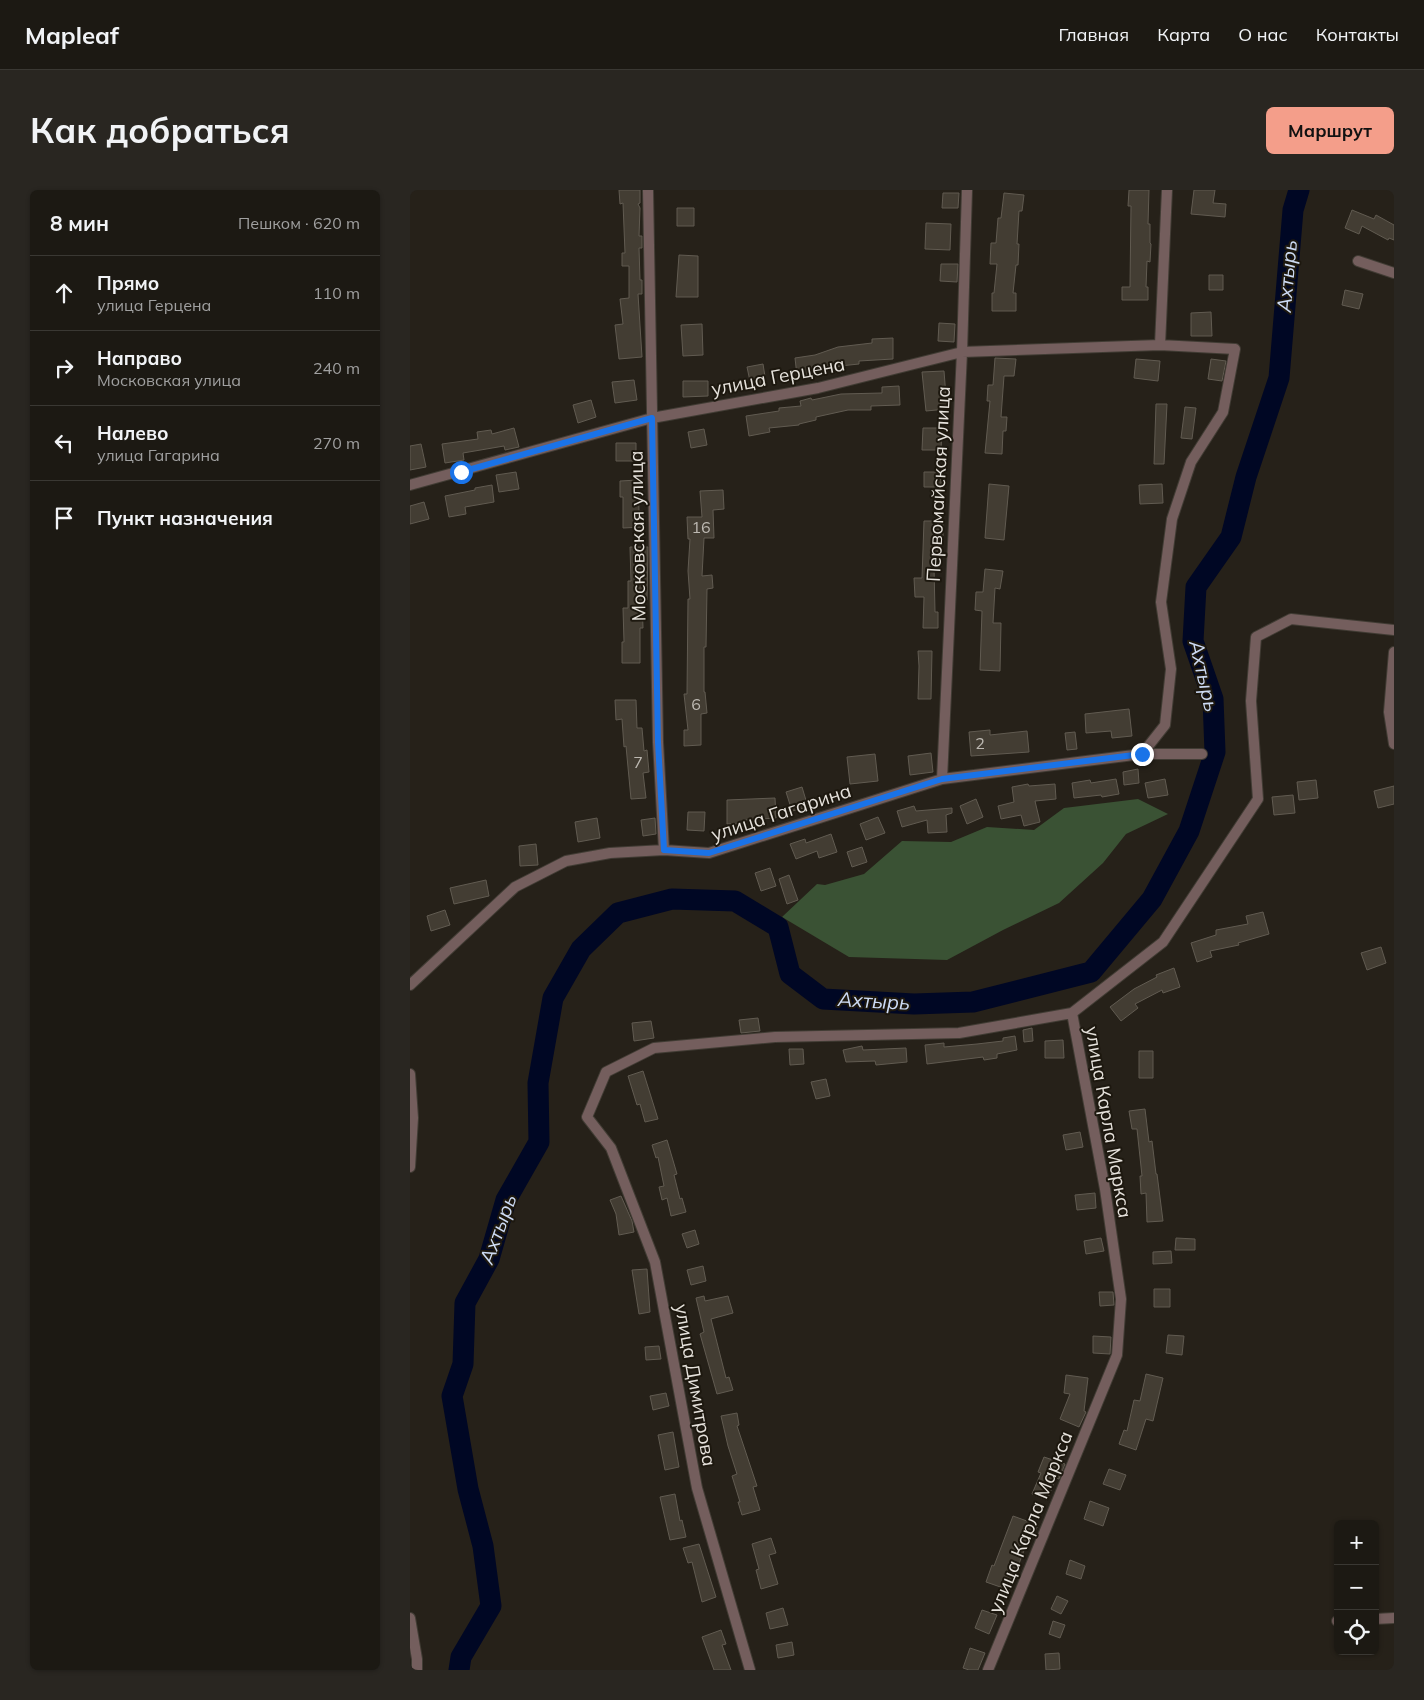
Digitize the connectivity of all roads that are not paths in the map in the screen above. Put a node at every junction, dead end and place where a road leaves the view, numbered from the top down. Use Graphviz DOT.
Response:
graph roads {
  1 [pos="648,190"];
  2 [pos="967,190"];
  3 [pos="1167,190"];
  4 [pos="1358,261"];
  5 [pos="1394,273"];
  6 [pos="1160,345"];
  7 [pos="962,352"];
  8 [pos="652,418"];
  9 [pos="410,485"];
  10 [pos="1394,630"];
  11 [pos="1394,652"];
  12 [pos="1394,744"];
  13 [pos="1142,754"];
  14 [pos="1202,754"];
  15 [pos="942,779"];
  16 [pos="664,850"];
  17 [pos="410,985"];
  18 [pos="1072,1013"];
  19 [pos="410,1074"];
  20 [pos="410,1167"];
  21 [pos="410,1618"];
  22 [pos="1394,1618"];
  23 [pos="1379,1619"];
  24 [pos="417,1670"];
  25 [pos="750,1670"];
  26 [pos="988,1670"];
  1 -- 8 [label="street, Московская улица"];
  2 -- 7 [label="street, Первомайская улица"];
  3 -- 6 [label="street"];
  4 -- 5 [label="street"];
  6 -- 7 [label="street, улица Герцена"];
  6 -- 13 [label="street, улица Герцена"];
  7 -- 8 [label="street, улица Герцена"];
  7 -- 15 [label="street, Первомайская улица"];
  8 -- 9 [label="street, улица Герцена"];
  8 -- 16 [label="street, Московская улица"];
  10 -- 18 [label="street, улица Карла Маркса"];
  11 -- 12 [label="street"];
  13 -- 14 [label="street, улица Гагарина"];
  13 -- 15 [label="street, улица Гагарина"];
  15 -- 16 [label="street, улица Гагарина"];
  16 -- 17 [label="street, улица Гагарина"];
  18 -- 25 [label="street, улица Димитрова"];
  18 -- 26 [label="street, улица Карла Маркса"];
  19 -- 20 [label="street"];
  21 -- 24 [label="street"];
  22 -- 23 [label="street"];
}
